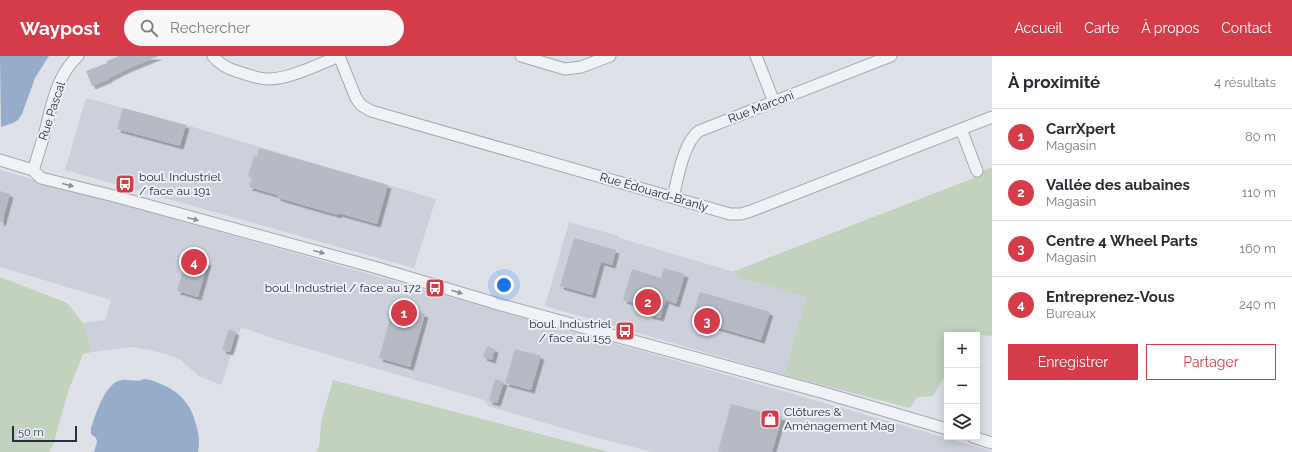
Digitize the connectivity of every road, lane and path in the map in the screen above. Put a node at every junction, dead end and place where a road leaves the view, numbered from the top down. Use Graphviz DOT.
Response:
graph roads {
  1 [pos="78,56"];
  2 [pos="213,56"];
  3 [pos="339,56"];
  4 [pos="521,56"];
  5 [pos="610,56"];
  6 [pos="756,56"];
  7 [pos="891,56"];
  8 [pos="774,102"];
  9 [pos="992,117"];
  10 [pos="961,129"];
  11 [pos="0,160"];
  12 [pos="33,170"];
  13 [pos="977,171"];
  14 [pos="673,197"];
  15 [pos="944,429"];
  16 [pos="980,439"];
  17 [pos="992,443"];
  1 -- 12 [label="street, Rue Pascal"];
  2 -- 3 [label="street"];
  3 -- 14 [label="street, Rue Édouard-Branly"];
  4 -- 5 [label="street"];
  6 -- 8 [label="street"];
  7 -- 8 [label="street, Rue Marconi"];
  8 -- 14 [label="street, Rue Marconi"];
  9 -- 10 [label="street, Rue Édouard-Branly"];
  10 -- 13 [label="street"];
  10 -- 14 [label="street, Rue Édouard-Branly"];
  11 -- 12 [label="street"];
  12 -- 15 [label="street, one-way"];
  16 -- 17 [label="street"];
}
